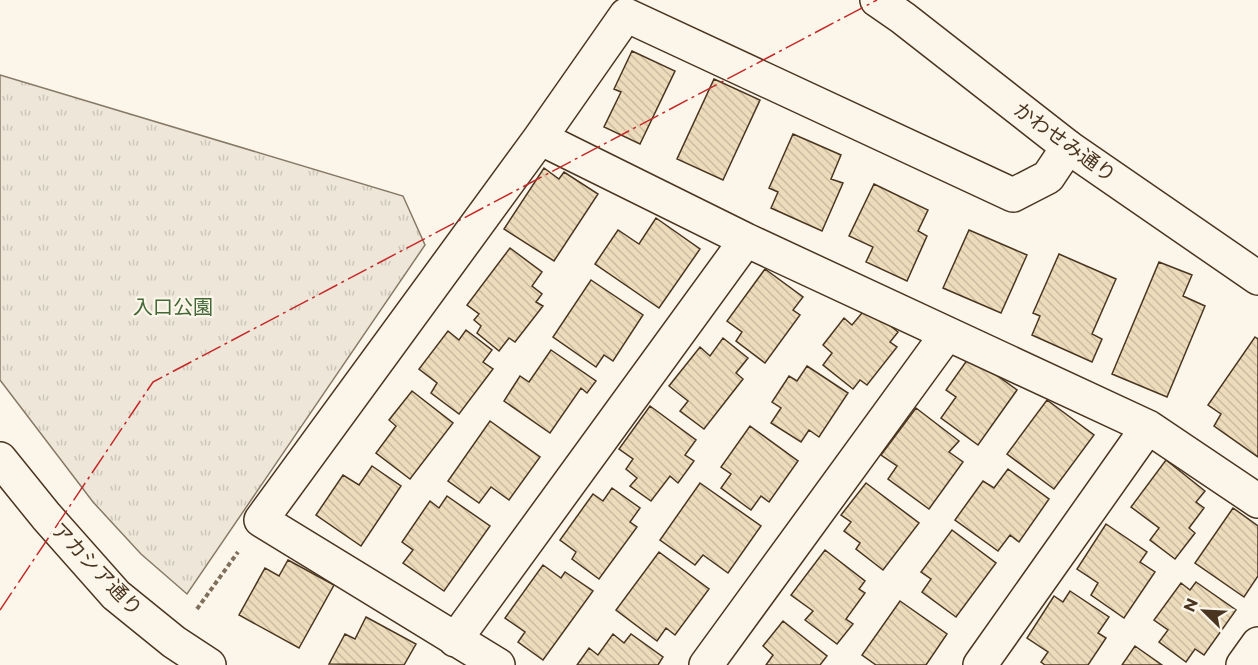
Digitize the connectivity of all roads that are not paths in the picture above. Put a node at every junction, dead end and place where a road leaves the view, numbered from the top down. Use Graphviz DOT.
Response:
graph roads {
  1 [pos="878,0"];
  2 [pos="540,138"];
  3 [pos="1068,147"];
  4 [pos="746,240"];
  5 [pos="1258,278"];
  6 [pos="947,334"];
  7 [pos="1148,427"];
  8 [pos="0,459"];
  9 [pos="1258,501"];
  10 [pos="455,640"];
  11 [pos="1258,644"];
  12 [pos="209,665"];
  13 [pos="498,665"];
  14 [pos="706,665"];
  15 [pos="980,665"];
  16 [pos="1243,665"];
  1 -- 3 [label="street, かわせみ通り"];
  2 -- 3 [label="street"];
  2 -- 4 [label="street"];
  2 -- 10 [label="street"];
  3 -- 5 [label="street, かわせみ通り"];
  4 -- 6 [label="street"];
  4 -- 10 [label="street"];
  6 -- 7 [label="street"];
  6 -- 14 [label="street"];
  7 -- 9 [label="street"];
  7 -- 15 [label="street"];
  8 -- 12 [label="street, アカシア通り"];
  10 -- 13 [label="street"];
  11 -- 16 [label="street"];
}
